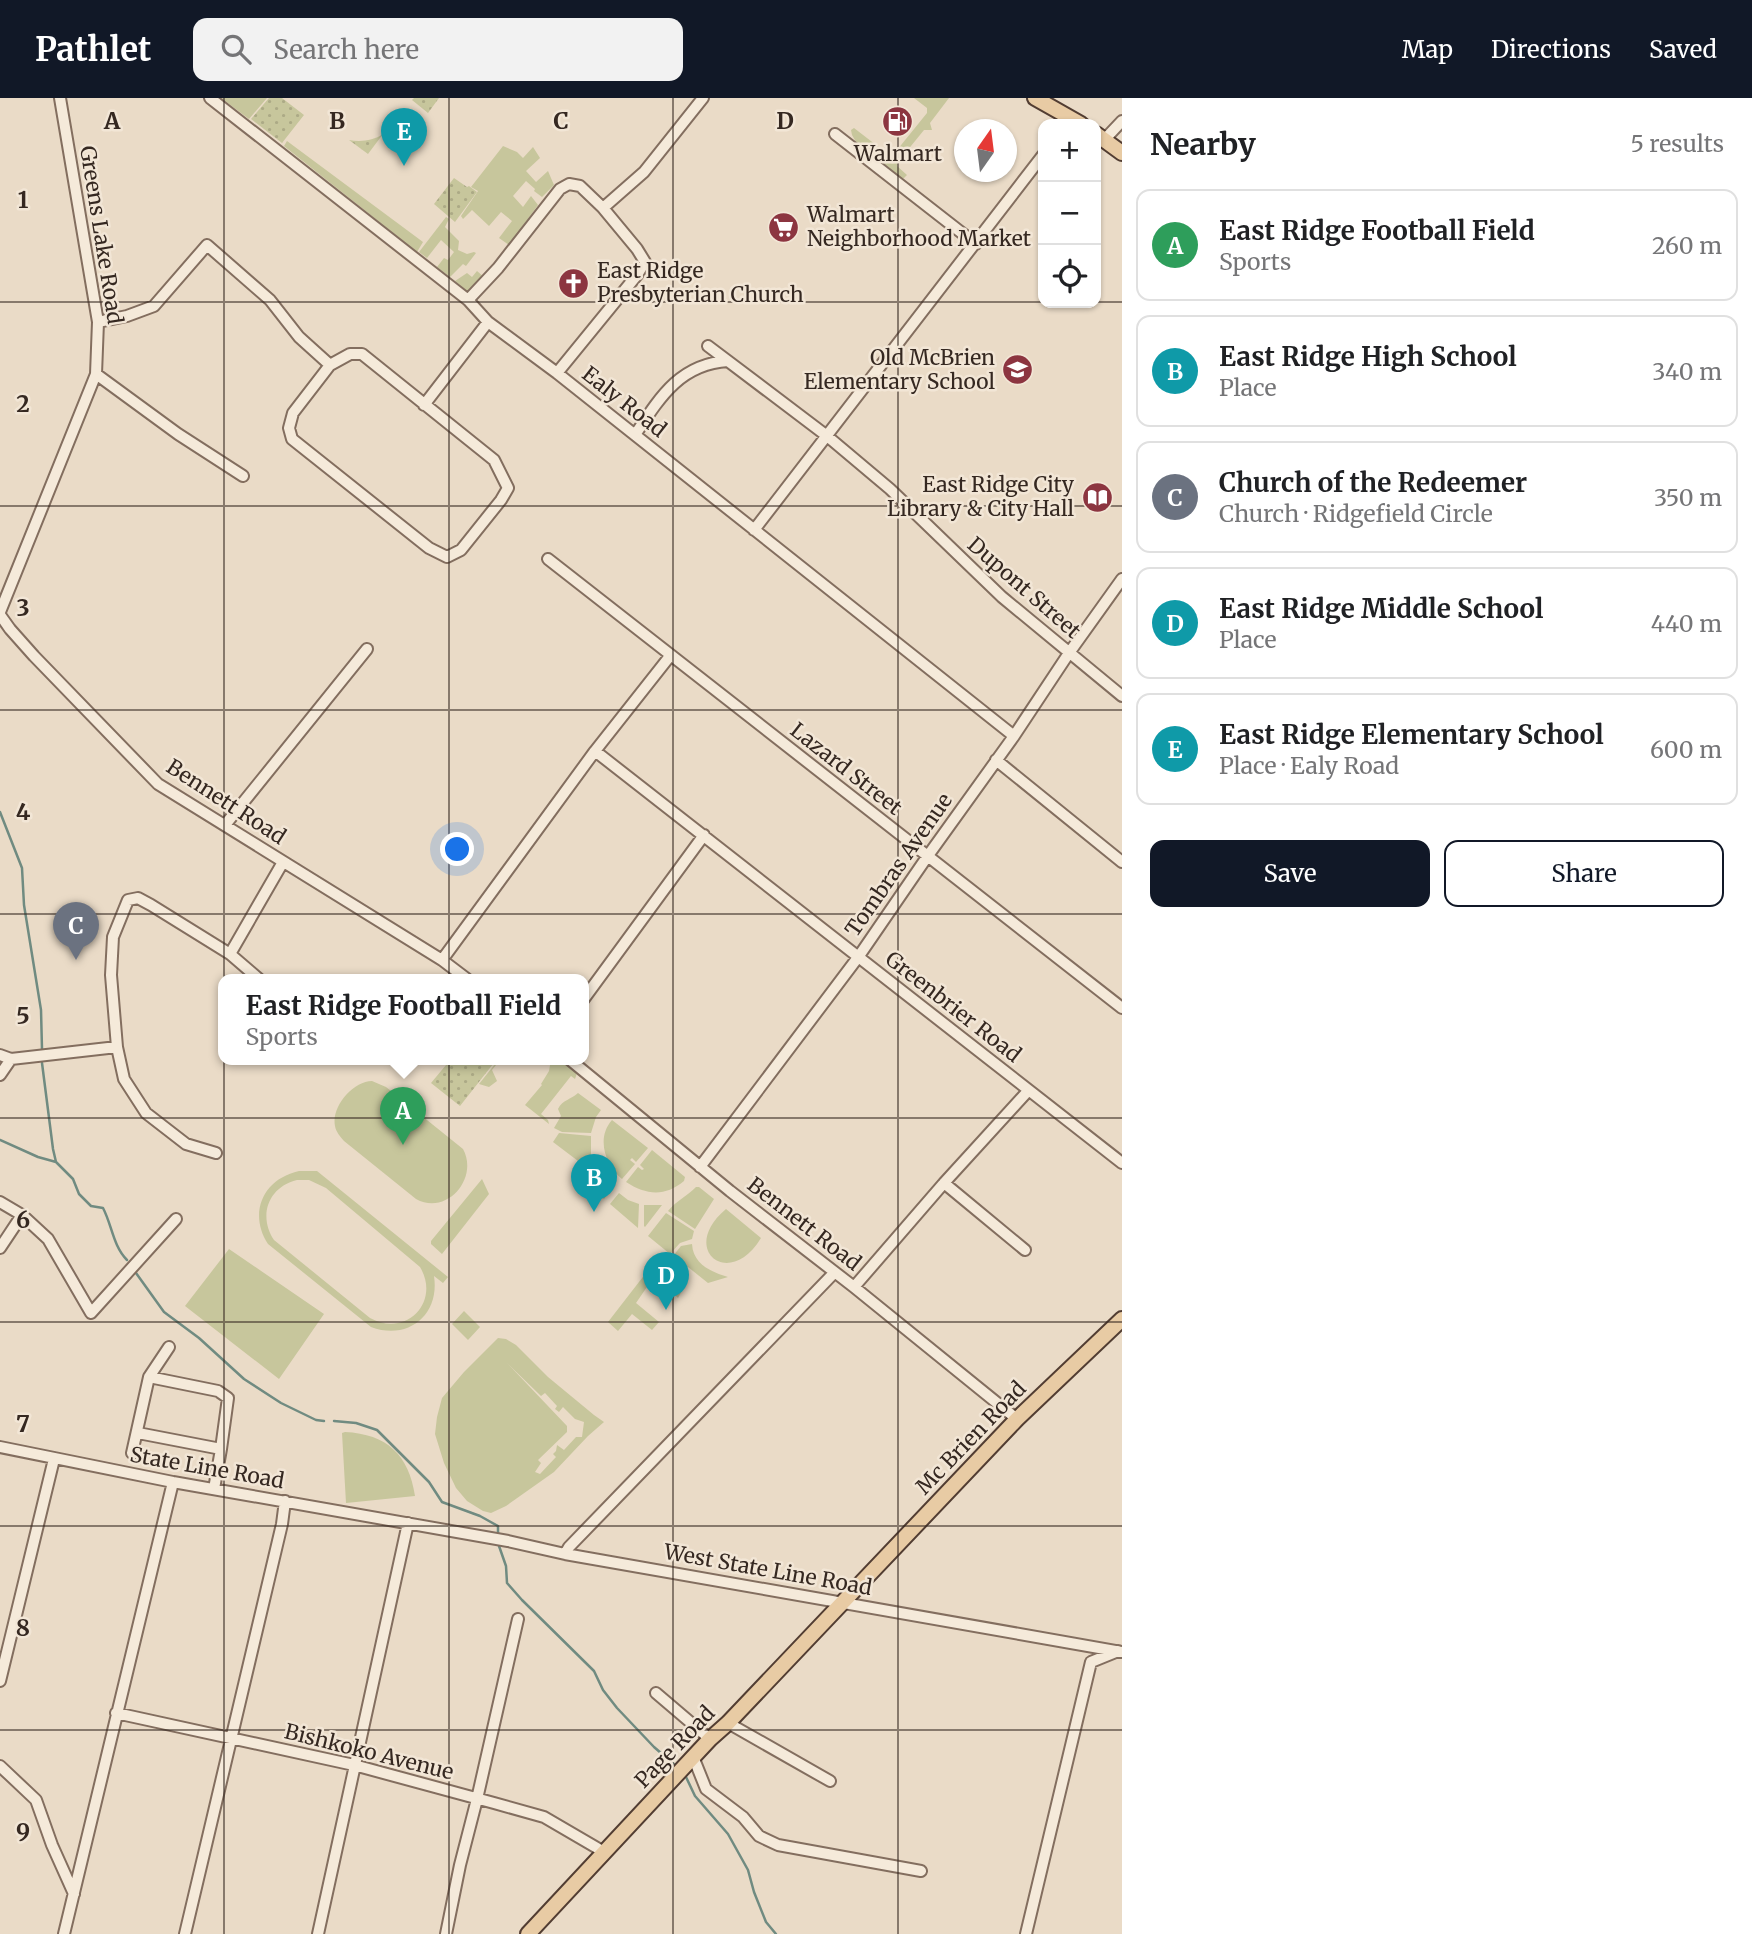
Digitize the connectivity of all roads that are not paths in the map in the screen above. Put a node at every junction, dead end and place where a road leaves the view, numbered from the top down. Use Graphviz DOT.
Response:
graph roads {
  1 [pos="60,98"];
  2 [pos="210,98"];
  3 [pos="703,98"];
  4 [pos="1035,98"];
  5 [pos="1068,119"];
  6 [pos="1122,121"];
  7 [pos="835,134"];
  8 [pos="1101,135"];
  9 [pos="1101,137"];
  10 [pos="1122,153"];
  11 [pos="1038,162"];
  12 [pos="603,208"];
  13 [pos="976,244"];
  14 [pos="468,300"];
  15 [pos="98,322"];
  16 [pos="488,322"];
  17 [pos="708,346"];
  18 [pos="728,361"];
  19 [pos="330,365"];
  20 [pos="557,373"];
  21 [pos="96,374"];
  22 [pos="424,405"];
  23 [pos="635,435"];
  24 [pos="827,436"];
  25 [pos="243,476"];
  26 [pos="754,530"];
  27 [pos="548,559"];
  28 [pos="1122,579"];
  29 [pos="0,614"];
  30 [pos="367,649"];
  31 [pos="1069,653"];
  32 [pos="670,656"];
  33 [pos="1122,696"];
  34 [pos="1014,736"];
  35 [pos="595,751"];
  36 [pos="996,760"];
  37 [pos="225,825"];
  38 [pos="704,835"];
  39 [pos="927,857"];
  40 [pos="283,862"];
  41 [pos="1122,862"];
  42 [pos="230,954"];
  43 [pos="859,956"];
  44 [pos="442,960"];
  45 [pos="253,974"];
  46 [pos="460,974"];
  47 [pos="589,992"];
  48 [pos="1122,1008"];
  49 [pos="117,1047"];
  50 [pos="0,1055"];
  51 [pos="11,1059"];
  52 [pos="576,1065"];
  53 [pos="0,1075"];
  54 [pos="1028,1091"];
  55 [pos="216,1153"];
  56 [pos="1122,1163"];
  57 [pos="700,1167"];
  58 [pos="944,1184"];
  59 [pos="0,1202"];
  60 [pos="22,1215"];
  61 [pos="176,1219"];
  62 [pos="0,1248"];
  63 [pos="1025,1250"];
  64 [pos="834,1273"];
  65 [pos="854,1287"];
  66 [pos="1122,1319"];
  67 [pos="169,1347"];
  68 [pos="149,1377"];
  69 [pos="1017,1419"];
  70 [pos="138,1433"];
  71 [pos="0,1447"];
  72 [pos="221,1449"];
  73 [pos="132,1453"];
  74 [pos="54,1459"];
  75 [pos="173,1482"];
  76 [pos="214,1489"];
  77 [pos="285,1501"];
  78 [pos="408,1523"];
  79 [pos="565,1555"];
  80 [pos="854,1590"];
  81 [pos="842,1602"];
  82 [pos="518,1619"];
  83 [pos="1120,1651"];
  84 [pos="0,1681"];
  85 [pos="656,1693"];
  86 [pos="116,1713"];
  87 [pos="728,1723"];
  88 [pos="232,1739"];
  89 [pos="710,1739"];
  90 [pos="694,1759"];
  91 [pos="354,1765"];
  92 [pos="0,1766"];
  93 [pos="830,1781"];
  94 [pos="477,1799"];
  95 [pos="604,1852"];
  96 [pos="921,1871"];
  97 [pos="74,1894"];
  98 [pos="64,1934"];
  99 [pos="185,1934"];
  100 [pos="318,1934"];
  101 [pos="446,1934"];
  102 [pos="528,1934"];
  103 [pos="1026,1934"];
  1 -- 15 [label="street, Greens Lake Road"];
  2 -- 14 [label="street, Ealy Road"];
  3 -- 12 [label="street"];
  4 -- 5 [label="main road"];
  6 -- 8 [label="street"];
  7 -- 13 [label="street"];
  9 -- 10 [label="main road"];
  11 -- 13 [label="street"];
  12 -- 14 [label="street"];
  12 -- 20 [label="street"];
  13 -- 24 [label="street"];
  14 -- 16 [label="street, Ealy Road"];
  15 -- 19 [label="street"];
  15 -- 21 [label="street, Greens Lake Road"];
  16 -- 20 [label="street, Ealy Road"];
  16 -- 22 [label="street"];
  17 -- 18 [label="street, Dupont Street"];
  18 -- 23 [label="street"];
  18 -- 24 [label="street, Dupont Street"];
  19 -- 22 [label="street"];
  19 -- 22 [label="street"];
  20 -- 23 [label="street, Ealy Road"];
  21 -- 25 [label="street"];
  21 -- 29 [label="street, Greens Lake Road"];
  23 -- 26 [label="street, Ealy Road"];
  24 -- 26 [label="street"];
  24 -- 31 [label="street, Dupont Street"];
  26 -- 34 [label="street, Ealy Road"];
  27 -- 32 [label="street, Lazard Street"];
  28 -- 31 [label="street, Tombras Avenue"];
  29 -- 37 [label="street, Bennett Road"];
  30 -- 37 [label="street"];
  31 -- 33 [label="street, Dupont Street"];
  31 -- 34 [label="street, Tombras Avenue"];
  32 -- 35 [label="street"];
  32 -- 39 [label="street, Lazard Street"];
  34 -- 36 [label="street, Tombras Avenue"];
  35 -- 38 [label="street, Greenbrier Road"];
  35 -- 44 [label="street"];
  36 -- 39 [label="street, Tombras Avenue"];
  36 -- 41 [label="street"];
  37 -- 40 [label="street, Bennett Road"];
  38 -- 43 [label="street, Greenbrier Road"];
  38 -- 47 [label="street"];
  39 -- 43 [label="street, Tombras Avenue"];
  39 -- 48 [label="street, Lazard Street"];
  40 -- 42 [label="street"];
  40 -- 44 [label="street, Bennett Road"];
  42 -- 45 [label="street"];
  42 -- 49 [label="street"];
  43 -- 54 [label="street, Greenbrier Road"];
  43 -- 57 [label="street, Tombras Avenue"];
  44 -- 46 [label="street, Bennett Road"];
  49 -- 51 [label="street"];
  49 -- 55 [label="street"];
  50 -- 51 [label="street"];
  51 -- 53 [label="street"];
  52 -- 57 [label="street, Bennett Road"];
  54 -- 56 [label="street, Greenbrier Road"];
  54 -- 58 [label="street"];
  57 -- 64 [label="street, Bennett Road"];
  58 -- 63 [label="street"];
  58 -- 65 [label="street"];
  59 -- 60 [label="street"];
  60 -- 61 [label="street"];
  60 -- 62 [label="street"];
  64 -- 65 [label="street, Bennett Road"];
  64 -- 79 [label="street"];
  65 -- 69 [label="street, Bennett Road"];
  66 -- 69 [label="main road, Mc Brien Road"];
  67 -- 68 [label="street"];
  68 -- 70 [label="street"];
  68 -- 72 [label="street"];
  69 -- 80 [label="main road, Mc Brien Road"];
  70 -- 72 [label="street"];
  70 -- 73 [label="street"];
  71 -- 74 [label="street, State Line Road"];
  72 -- 76 [label="street"];
  74 -- 75 [label="street, State Line Road"];
  74 -- 84 [label="street"];
  75 -- 76 [label="street, State Line Road"];
  75 -- 86 [label="street"];
  76 -- 77 [label="street, State Line Road"];
  77 -- 78 [label="street, State Line Road"];
  77 -- 88 [label="street"];
  78 -- 79 [label="street, West State Line Road"];
  78 -- 91 [label="street"];
  79 -- 81 [label="street, West State Line Road"];
  80 -- 81 [label="main road, Page Road"];
  81 -- 83 [label="street, West State Line Road"];
  81 -- 87 [label="main road, Page Road"];
  82 -- 94 [label="street"];
  83 -- 103 [label="street"];
  85 -- 89 [label="street"];
  86 -- 88 [label="street, Bishkoko Avenue"];
  86 -- 97 [label="street"];
  87 -- 89 [label="main road, Page Road"];
  87 -- 93 [label="street"];
  88 -- 91 [label="street, Bishkoko Avenue"];
  88 -- 99 [label="street"];
  89 -- 90 [label="main road, Page Road"];
  90 -- 95 [label="main road, Page Road"];
  90 -- 96 [label="street"];
  91 -- 94 [label="street, Bishkoko Avenue"];
  91 -- 100 [label="street"];
  92 -- 97 [label="street"];
  94 -- 95 [label="street, Bishkoko Avenue"];
  94 -- 101 [label="street"];
  95 -- 102 [label="main road, Page Road"];
  97 -- 98 [label="street"];
}
